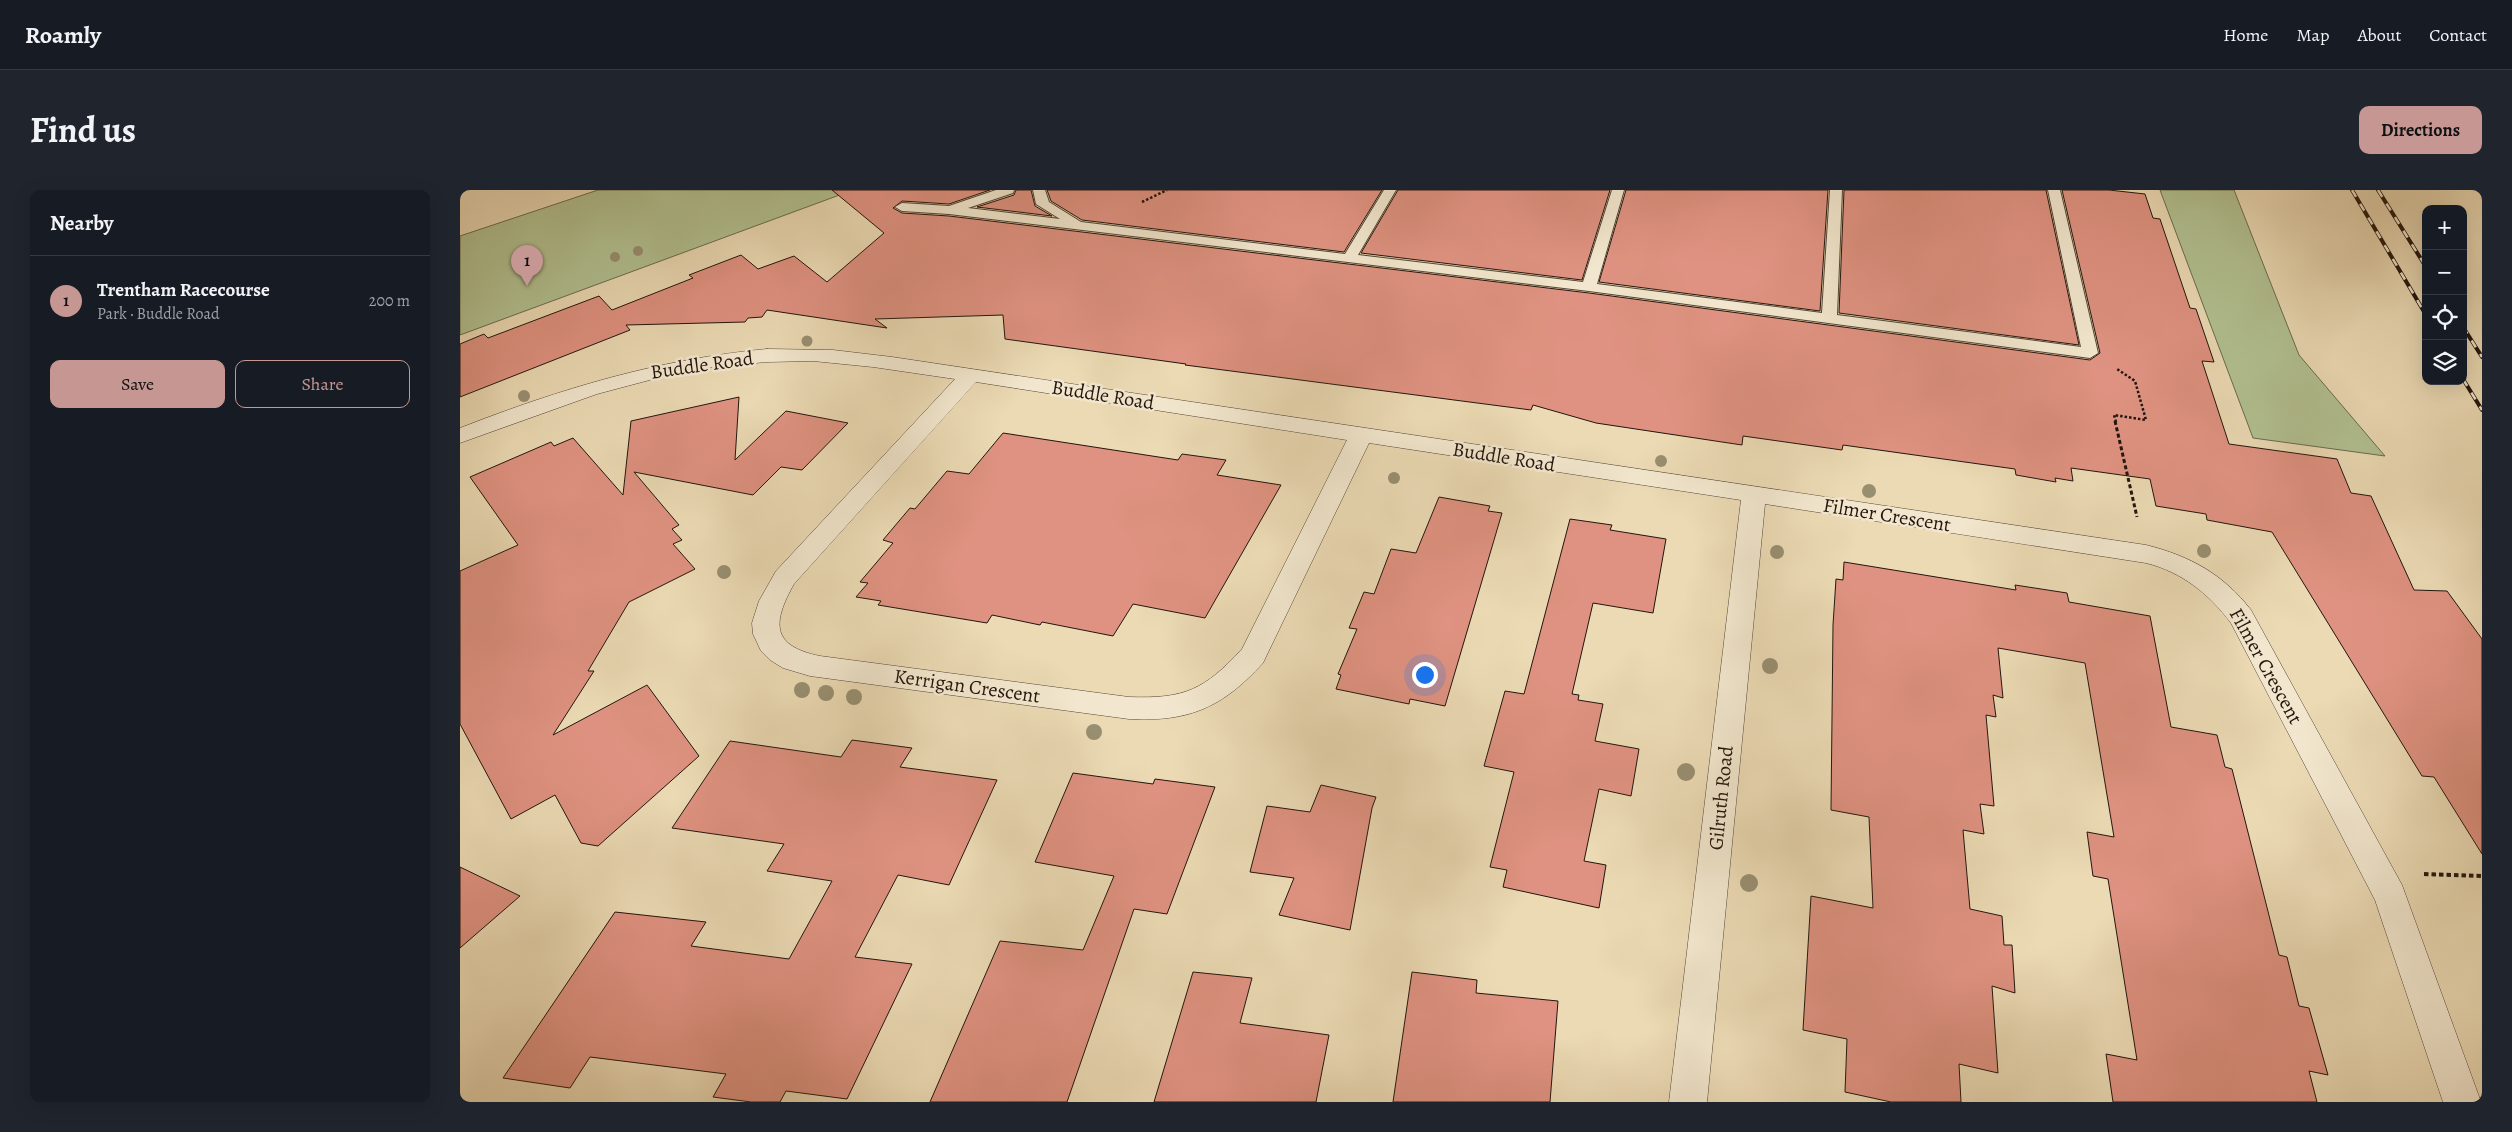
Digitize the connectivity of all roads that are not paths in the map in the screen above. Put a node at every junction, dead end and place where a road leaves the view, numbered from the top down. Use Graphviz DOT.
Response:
graph roads {
  1 [pos="1008,190"];
  2 [pos="1039,190"];
  3 [pos="1390,190"];
  4 [pos="1618,190"];
  5 [pos="1836,190"];
  6 [pos="2054,190"];
  7 [pos="902,207"];
  8 [pos="949,210"];
  9 [pos="1084,227"];
  10 [pos="1349,259"];
  11 [pos="1589,287"];
  12 [pos="1829,318"];
  13 [pos="971,375"];
  14 [pos="1361,435"];
  15 [pos="460,436"];
  16 [pos="1754,494"];
  17 [pos="1688,1102"];
  18 [pos="2462,1102"];
  1 -- 8 [label="lane"];
  2 -- 9 [label="lane"];
  3 -- 10 [label="lane"];
  4 -- 11 [label="lane"];
  5 -- 12 [label="lane"];
  6 -- 12 [label="lane"];
  7 -- 8 [label="lane"];
  8 -- 9 [label="lane"];
  9 -- 10 [label="lane"];
  10 -- 11 [label="lane"];
  11 -- 12 [label="lane"];
  13 -- 14 [label="street, Buddle Road"];
  13 -- 14 [label="street, Kerrigan Crescent"];
  13 -- 15 [label="street, Buddle Road"];
  14 -- 16 [label="street, Buddle Road"];
  16 -- 17 [label="street, Gilruth Road"];
  16 -- 18 [label="street, Filmer Crescent"];
}
